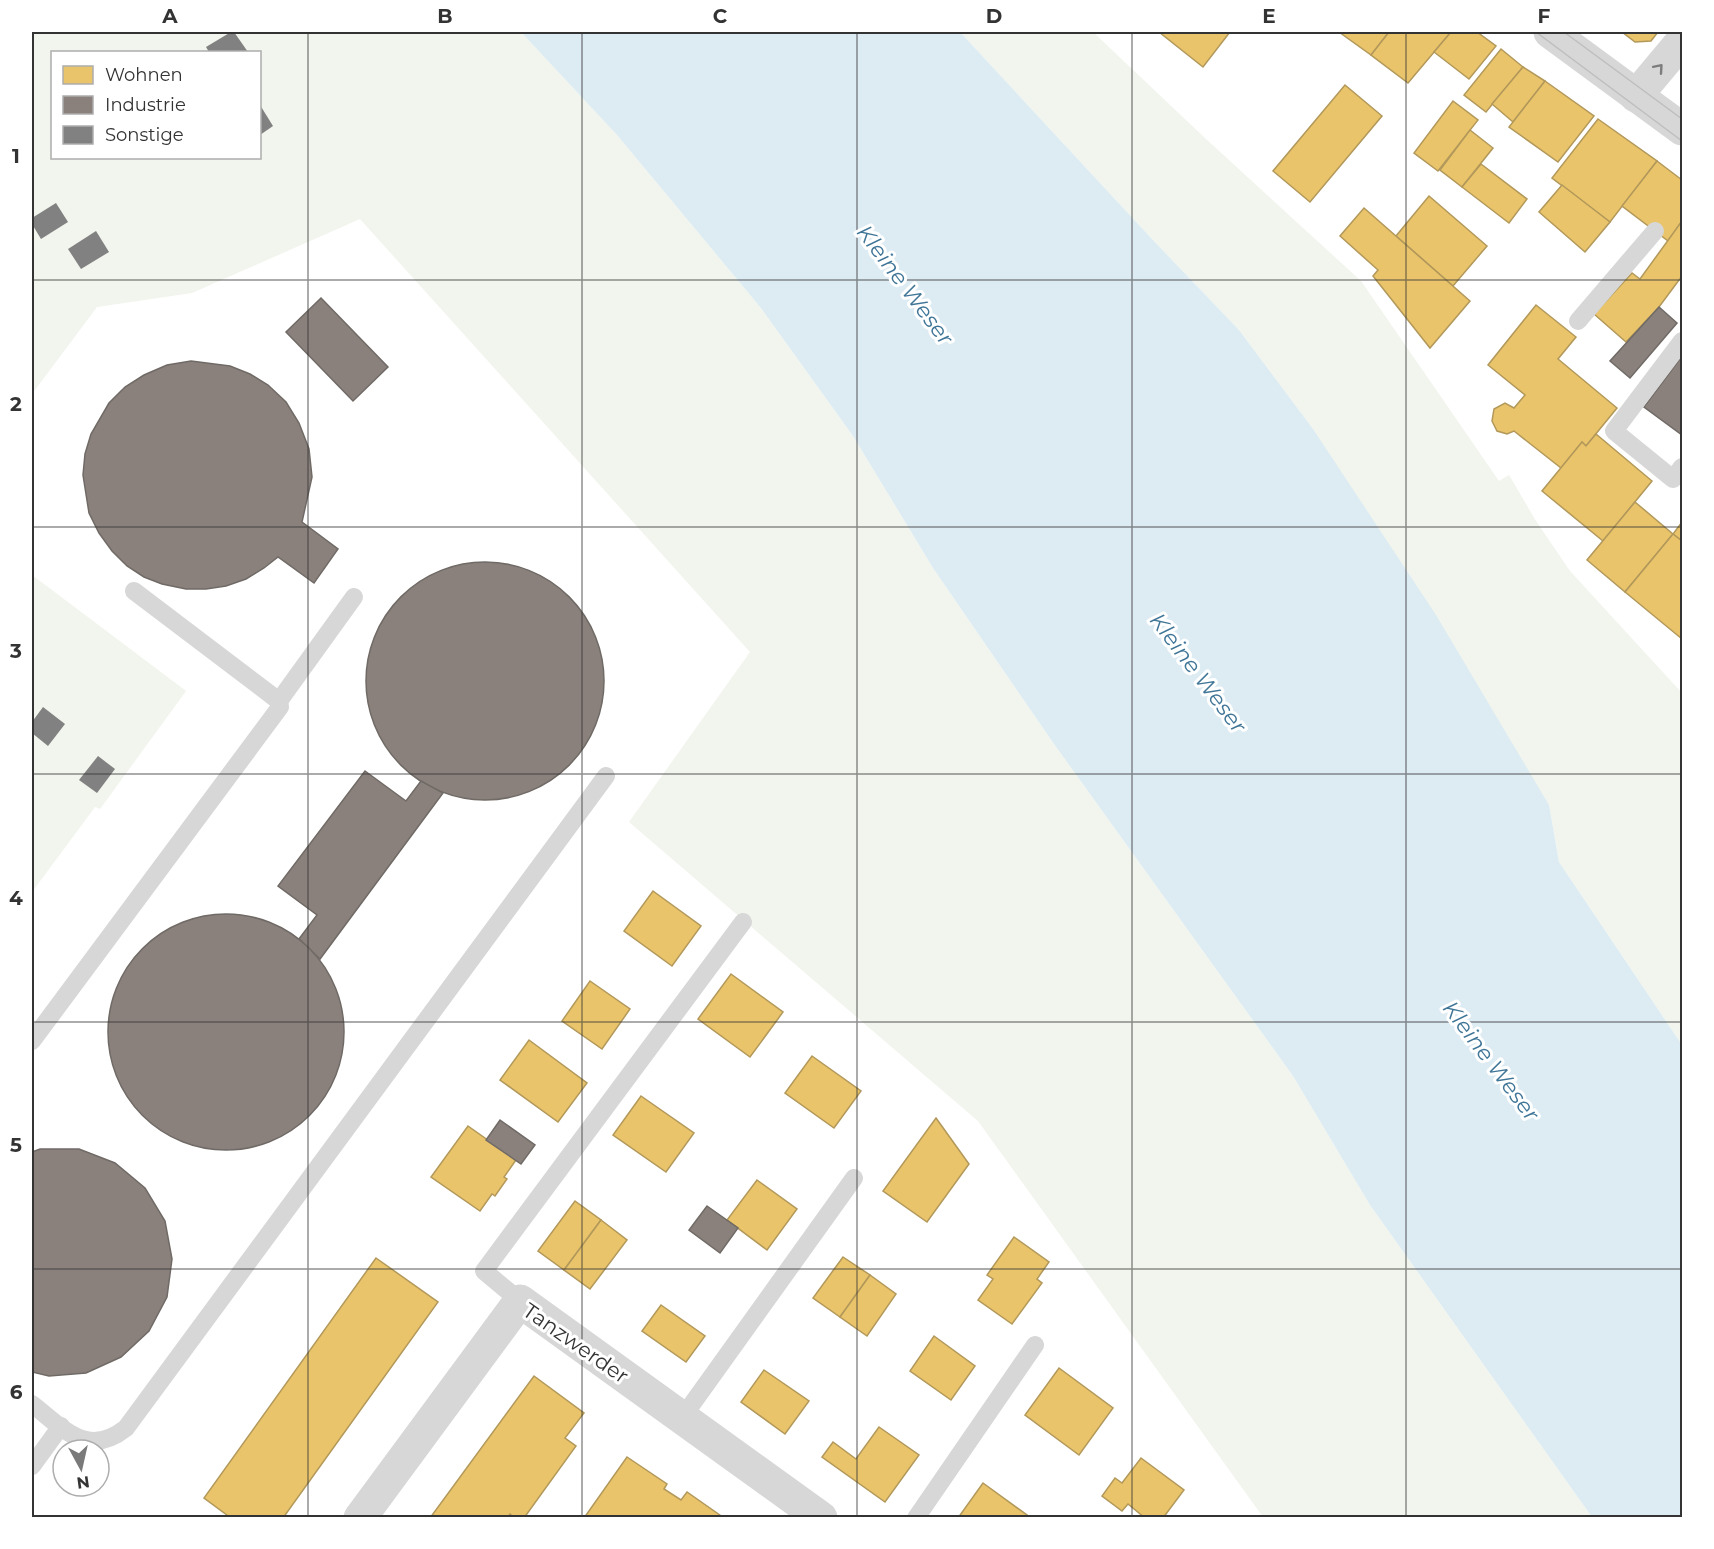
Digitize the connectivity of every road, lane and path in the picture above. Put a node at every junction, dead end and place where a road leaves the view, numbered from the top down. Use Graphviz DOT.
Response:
graph roads {
  1 [pos="1550,32"];
  2 [pos="1683,41"];
  3 [pos="1636,96"];
  4 [pos="1683,129"];
  5 [pos="1655,231"];
  6 [pos="1578,321"];
  7 [pos="1683,341"];
  8 [pos="1683,467"];
  9 [pos="134,591"];
  10 [pos="354,597"];
  11 [pos="279,701"];
  12 [pos="606,776"];
  13 [pos="743,921"];
  14 [pos="32,1041"];
  15 [pos="854,1178"];
  16 [pos="520,1301"];
  17 [pos="1035,1345"];
  18 [pos="32,1404"];
  19 [pos="682,1418"];
  20 [pos="61,1426"];
  21 [pos="32,1466"];
  22 [pos="360,1518"];
  23 [pos="821,1518"];
  24 [pos="915,1518"];
  1 -- 3 [label="street"];
  3 -- 2 [label="street, one-way"];
  3 -- 4 [label="street"];
  5 -- 6 [label="lane"];
  7 -- 8 [label="lane"];
  9 -- 11 [label="lane"];
  10 -- 11 [label="lane"];
  11 -- 14 [label="lane"];
  12 -- 20 [label="lane"];
  13 -- 16 [label="lane"];
  15 -- 19 [label="lane"];
  16 -- 19 [label="street, Tanzwerder"];
  16 -- 22 [label="street, Tanzwerder"];
  17 -- 24 [label="lane"];
  18 -- 20 [label="lane"];
  19 -- 23 [label="street, Tanzwerder"];
  20 -- 21 [label="lane"];
}
